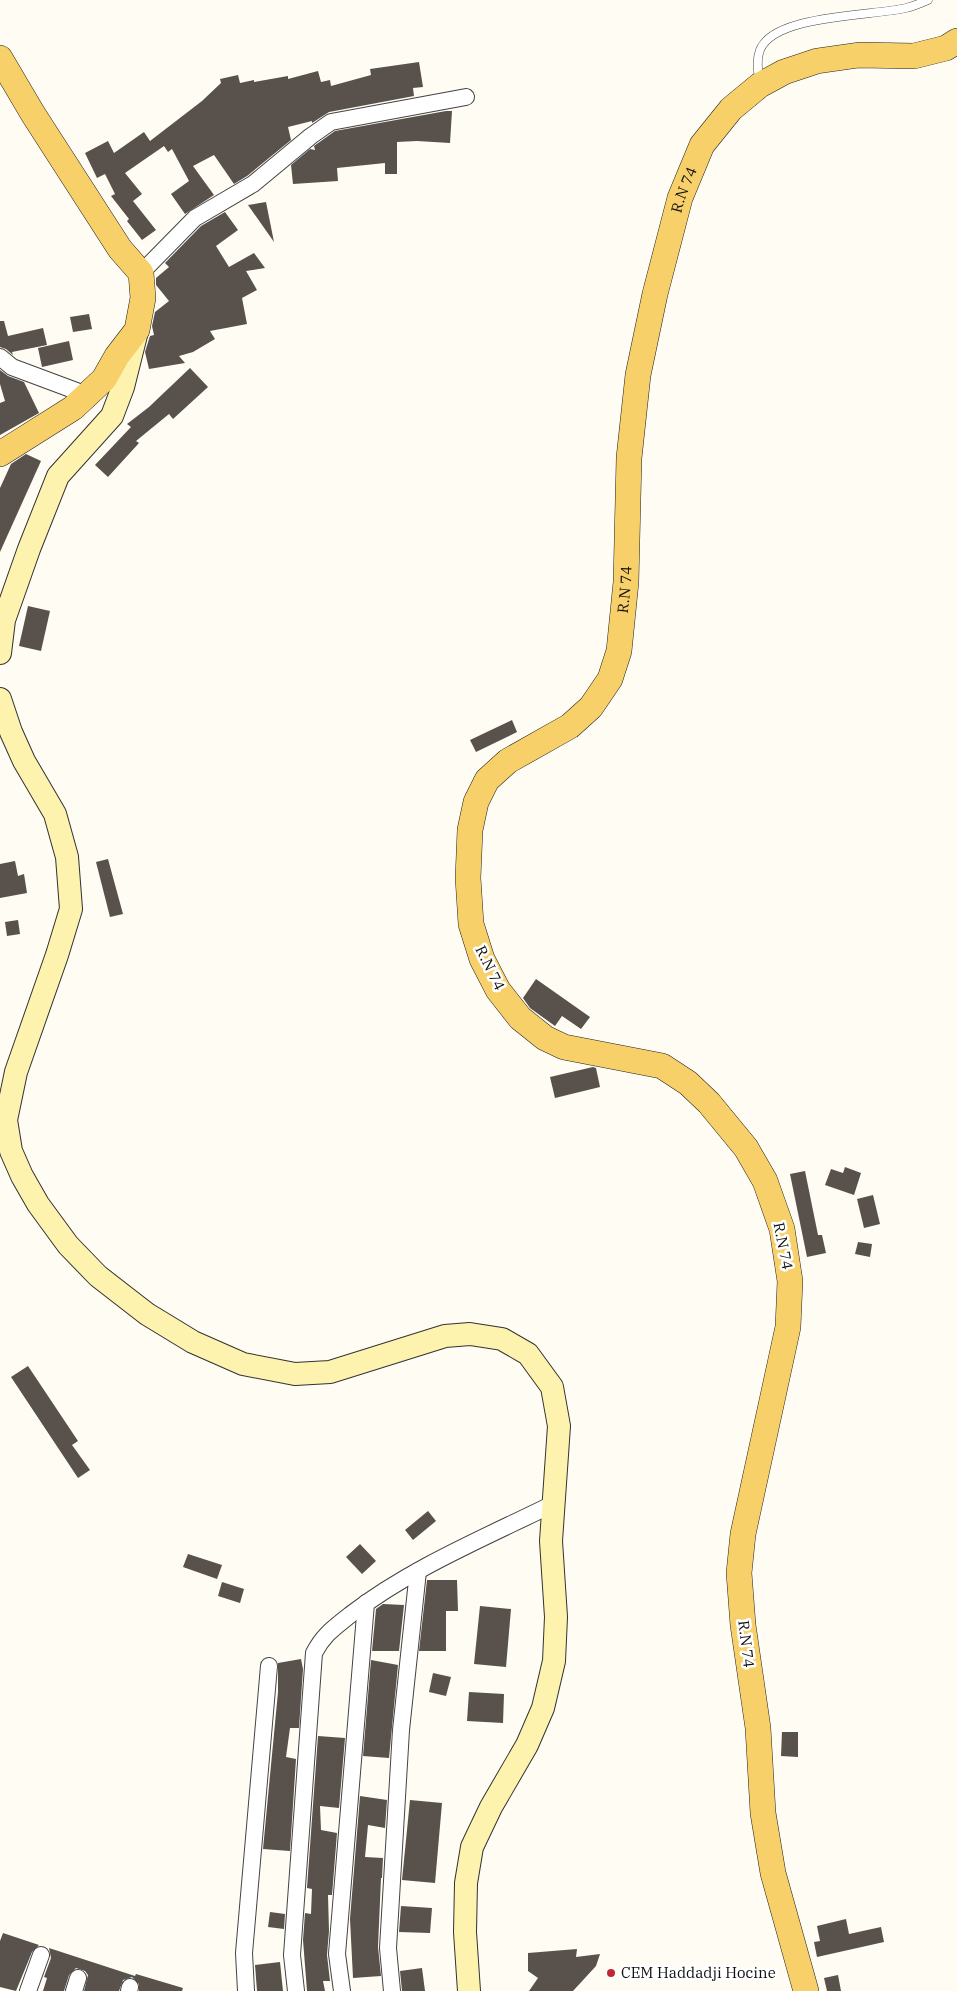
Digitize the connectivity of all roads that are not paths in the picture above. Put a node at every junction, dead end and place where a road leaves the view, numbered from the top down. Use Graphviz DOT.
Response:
graph roads {
  1 [pos="928,0"];
  2 [pos="957,41"];
  3 [pos="0,58"];
  4 [pos="760,85"];
  5 [pos="466,97"];
  6 [pos="141,273"];
  7 [pos="138,330"];
  8 [pos="0,357"];
  9 [pos="87,395"];
  10 [pos="0,454"];
  11 [pos="0,653"];
  12 [pos="0,698"];
  13 [pos="553,1504"];
  14 [pos="418,1571"];
  15 [pos="366,1603"];
  16 [pos="269,1666"];
  17 [pos="41,1955"];
  18 [pos="28,1991"];
  19 [pos="246,1991"];
  20 [pos="296,1991"];
  21 [pos="342,1991"];
  22 [pos="392,1991"];
  23 [pos="469,1991"];
  24 [pos="806,1991"];
  1 -- 4 [label="lane"];
  2 -- 4 [label="main road, R.N 74"];
  3 -- 6 [label="main road"];
  4 -- 24 [label="main road, R.N 74"];
  5 -- 6 [label="street"];
  6 -- 7 [label="main road"];
  7 -- 9 [label="main road"];
  7 -- 11 [label="street"];
  8 -- 9 [label="street"];
  9 -- 10 [label="main road"];
  12 -- 13 [label="street"];
  13 -- 14 [label="street"];
  13 -- 23 [label="street"];
  14 -- 15 [label="street"];
  14 -- 22 [label="street"];
  15 -- 20 [label="street"];
  15 -- 21 [label="street"];
  16 -- 19 [label="street"];
  17 -- 18 [label="street"];
}
